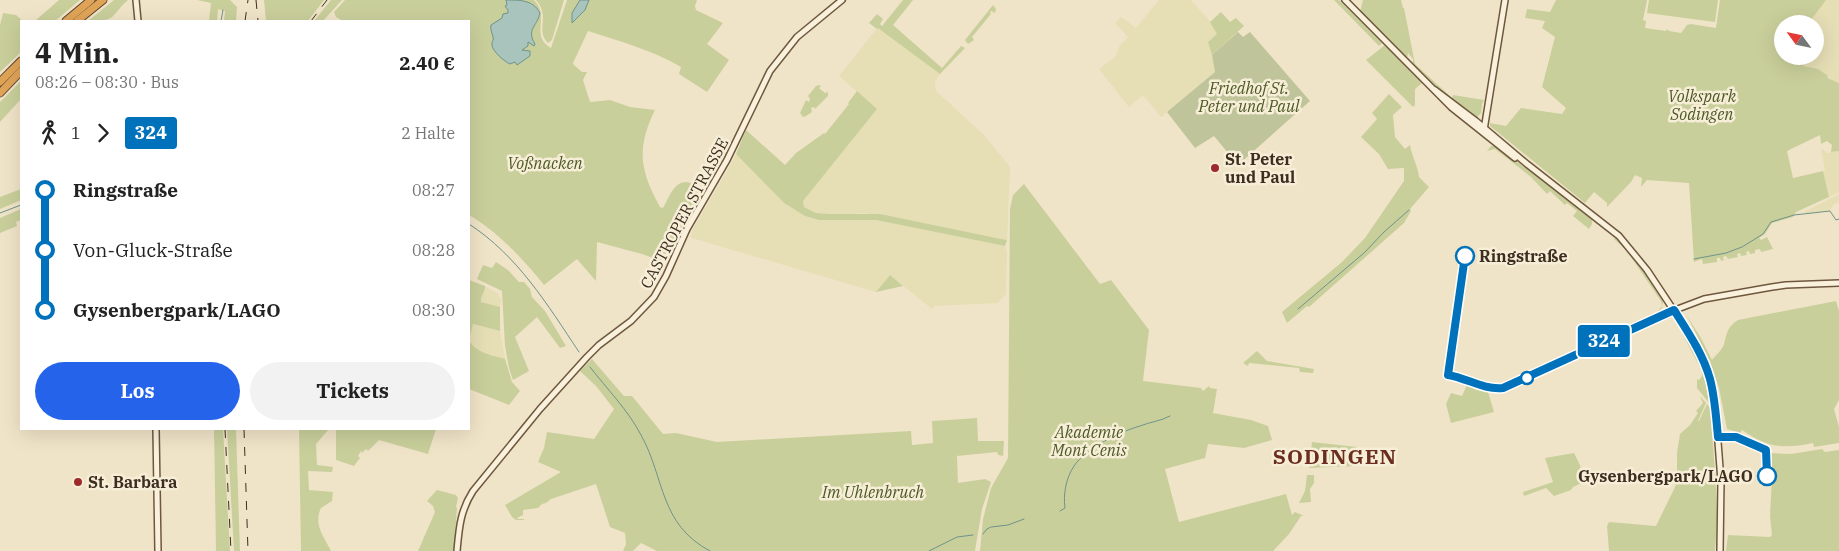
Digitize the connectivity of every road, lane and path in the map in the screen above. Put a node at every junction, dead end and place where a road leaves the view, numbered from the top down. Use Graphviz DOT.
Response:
graph roads {
  1 [pos="91,0"];
  2 [pos="103,0"];
  3 [pos="136,0"];
  4 [pos="842,0"];
  5 [pos="1345,0"];
  6 [pos="1505,0"];
  7 [pos="67,20"];
  8 [pos="78,20"];
  9 [pos="138,20"];
  10 [pos="20,62"];
  11 [pos="20,72"];
  12 [pos="0,82"];
  13 [pos="1435,90"];
  14 [pos="0,93"];
  15 [pos="1484,127"];
  16 [pos="1484,134"];
  17 [pos="1527,164"];
  18 [pos="1839,283"];
  19 [pos="1674,310"];
  20 [pos="156,430"];
  21 [pos="158,551"];
  22 [pos="457,551"];
  23 [pos="1720,551"];
  1 -- 7 [label="highway"];
  2 -- 8 [label="highway"];
  3 -- 9 [label="main road"];
  4 -- 22 [label="main road, CASTROPER STRASSE"];
  5 -- 13 [label="main road"];
  6 -- 15 [label="main road"];
  10 -- 12 [label="highway"];
  11 -- 14 [label="highway"];
  13 -- 15 [label="main road"];
  13 -- 16 [label="main road"];
  15 -- 16 [label="main road"];
  15 -- 17 [label="main road"];
  16 -- 17 [label="main road"];
  17 -- 19 [label="main road"];
  18 -- 19 [label="main road"];
  19 -- 23 [label="main road"];
  20 -- 21 [label="main road"];
}
